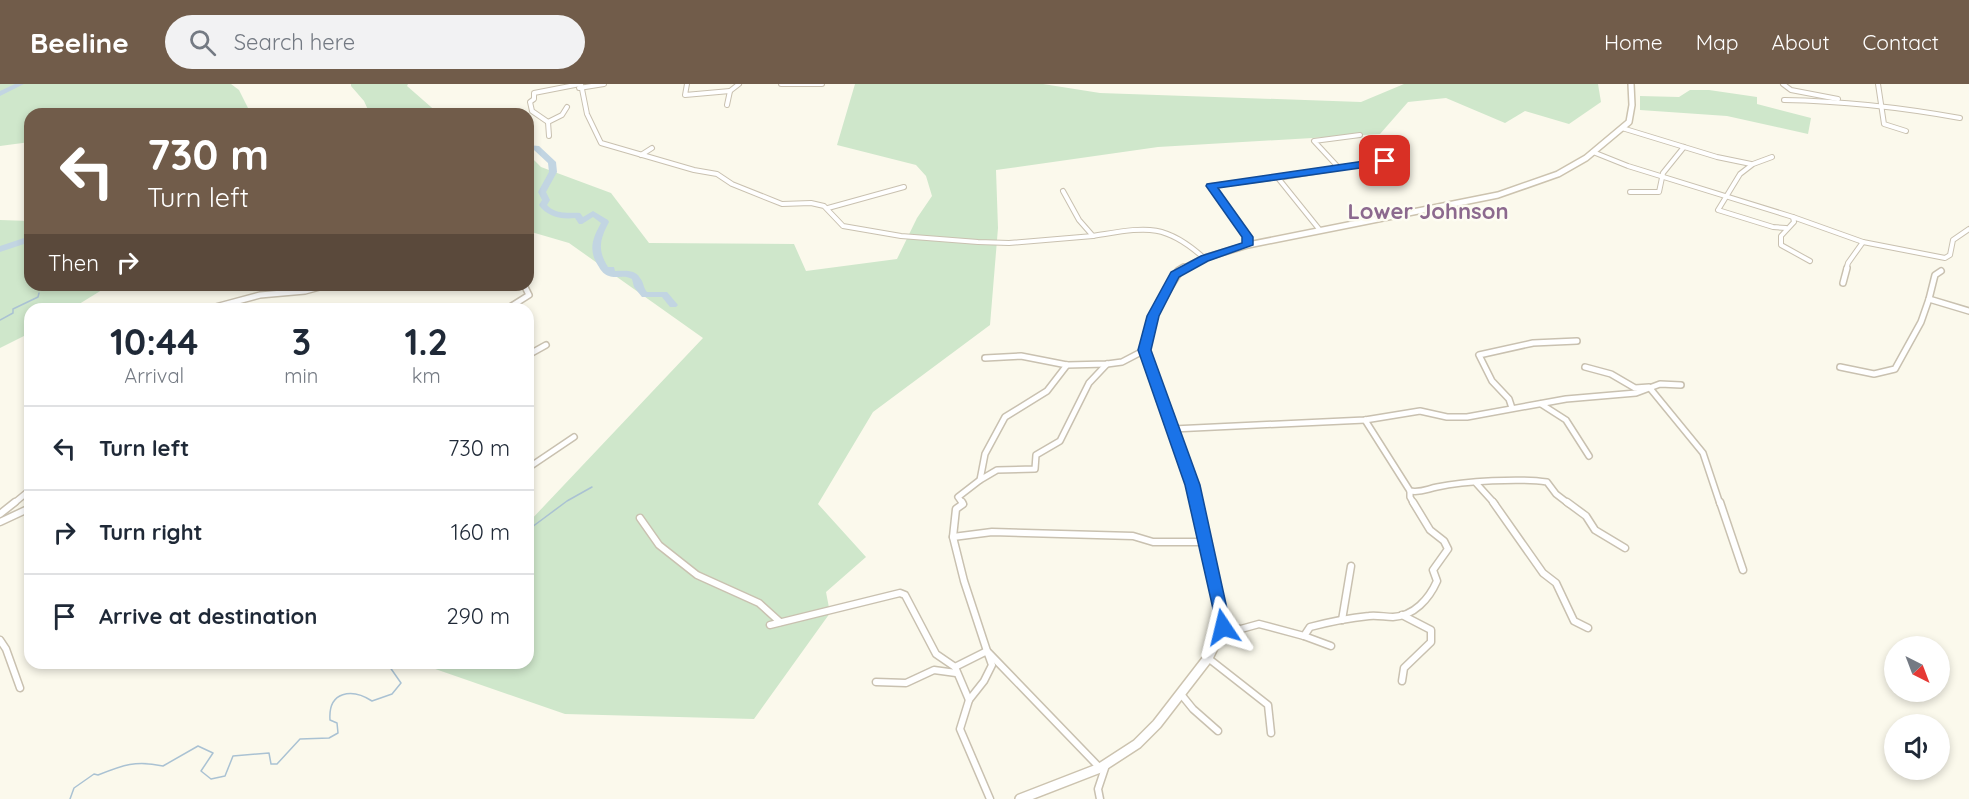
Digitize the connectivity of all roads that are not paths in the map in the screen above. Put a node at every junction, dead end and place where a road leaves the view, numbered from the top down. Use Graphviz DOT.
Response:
graph roads {
  1 [pos="604,84"];
  2 [pos="687,84"];
  3 [pos="739,84"];
  4 [pos="781,84"];
  5 [pos="822,84"];
  6 [pos="1631,84"];
  7 [pos="1783,84"];
  8 [pos="1878,84"];
  9 [pos="580,85"];
  10 [pos="730,91"];
  11 [pos="1785,100"];
  12 [pos="1843,101"];
  13 [pos="727,105"];
  14 [pos="1880,105"];
  15 [pos="567,106"];
  16 [pos="531,108"];
  17 [pos="534,112"];
  18 [pos="1960,118"];
  19 [pos="548,122"];
  20 [pos="1622,128"];
  21 [pos="1906,131"];
  22 [pos="1360,135"];
  23 [pos="549,136"];
  24 [pos="1684,147"];
  25 [pos="652,148"];
  26 [pos="1593,152"];
  27 [pos="641,155"];
  28 [pos="1772,157"];
  29 [pos="1385,161"];
  30 [pos="1751,164"];
  31 [pos="1339,168"];
  32 [pos="1661,176"];
  33 [pos="1279,177"];
  34 [pos="904,187"];
  35 [pos="1062,191"];
  36 [pos="1630,192"];
  37 [pos="1725,196"];
  38 [pos="828,208"];
  39 [pos="1793,217"];
  40 [pos="1786,228"];
  41 [pos="1319,229"];
  42 [pos="1969,229"];
  43 [pos="1093,236"];
  44 [pos="1863,242"];
  45 [pos="1248,245"];
  46 [pos="1204,258"];
  47 [pos="1810,261"];
  48 [pos="1941,270"];
  49 [pos="1843,283"];
  50 [pos="310,291"];
  51 [pos="528,291"];
  52 [pos="1929,299"];
  53 [pos="229,303"];
  54 [pos="517,303"];
  55 [pos="1969,311"];
  56 [pos="1577,340"];
  57 [pos="546,345"];
  58 [pos="1145,350"];
  59 [pos="534,352"];
  60 [pos="986,358"];
  61 [pos="1107,364"];
  62 [pos="1067,365"];
  63 [pos="1585,367"];
  64 [pos="1840,367"];
  65 [pos="1681,385"];
  66 [pos="1650,387"];
  67 [pos="1541,404"];
  68 [pos="1512,408"];
  69 [pos="1365,420"];
  70 [pos="1173,429"];
  71 [pos="574,437"];
  72 [pos="1589,456"];
  73 [pos="534,464"];
  74 [pos="980,480"];
  75 [pos="1476,483"];
  76 [pos="1410,491"];
  77 [pos="24,495"];
  78 [pos="24,511"];
  79 [pos="0,514"];
  80 [pos="640,518"];
  81 [pos="0,522"];
  82 [pos="953,537"];
  83 [pos="1206,542"];
  84 [pos="1625,548"];
  85 [pos="1351,566"];
  86 [pos="1743,570"];
  87 [pos="1402,615"];
  88 [pos="1342,620"];
  89 [pos="780,622"];
  90 [pos="770,625"];
  91 [pos="1223,627"];
  92 [pos="1588,628"];
  93 [pos="1304,636"];
  94 [pos="0,640"];
  95 [pos="1331,646"];
  96 [pos="987,651"];
  97 [pos="1208,658"];
  98 [pos="956,670"];
  99 [pos="1402,681"];
  100 [pos="876,682"];
  101 [pos="20,688"];
  102 [pos="1180,693"];
  103 [pos="969,700"];
  104 [pos="1218,730"];
  105 [pos="1271,733"];
  106 [pos="1103,766"];
  107 [pos="990,799"];
  108 [pos="1020,799"];
  109 [pos="1100,799"];
  1 -- 9 [label="street"];
  2 -- 10 [label="street"];
  3 -- 10 [label="street"];
  4 -- 5 [label="street"];
  6 -- 20 [label="street"];
  7 -- 12 [label="street"];
  8 -- 14 [label="street"];
  9 -- 16 [label="street"];
  9 -- 27 [label="street"];
  10 -- 13 [label="street"];
  11 -- 12 [label="street"];
  12 -- 14 [label="street"];
  14 -- 18 [label="street"];
  14 -- 21 [label="street"];
  15 -- 19 [label="street"];
  17 -- 19 [label="street"];
  19 -- 23 [label="street"];
  20 -- 24 [label="street"];
  20 -- 26 [label="street"];
  22 -- 31 [label="street"];
  24 -- 30 [label="street"];
  24 -- 32 [label="street"];
  25 -- 27 [label="street"];
  26 -- 32 [label="street"];
  26 -- 41 [label="street"];
  27 -- 38 [label="street"];
  28 -- 30 [label="street"];
  29 -- 31 [label="street"];
  30 -- 37 [label="street"];
  31 -- 33 [label="street"];
  32 -- 36 [label="street"];
  32 -- 37 [label="street"];
  33 -- 41 [label="street"];
  33 -- 45 [label="street"];
  34 -- 38 [label="street"];
  35 -- 43 [label="street"];
  37 -- 39 [label="street"];
  37 -- 40 [label="street"];
  38 -- 43 [label="street"];
  39 -- 40 [label="street"];
  39 -- 44 [label="street"];
  40 -- 47 [label="street"];
  41 -- 45 [label="street"];
  42 -- 44 [label="street"];
  43 -- 46 [label="street"];
  44 -- 49 [label="street"];
  45 -- 46 [label="street"];
  46 -- 58 [label="street"];
  48 -- 52 [label="street"];
  50 -- 53 [label="street"];
  51 -- 54 [label="street"];
  52 -- 55 [label="street"];
  52 -- 64 [label="street"];
  56 -- 68 [label="street"];
  57 -- 59 [label="street"];
  58 -- 61 [label="street"];
  58 -- 70 [label="street"];
  60 -- 62 [label="street"];
  61 -- 62 [label="street"];
  61 -- 74 [label="street"];
  62 -- 74 [label="street"];
  63 -- 66 [label="street"];
  65 -- 66 [label="street"];
  66 -- 67 [label="street"];
  66 -- 86 [label="street"];
  67 -- 68 [label="street"];
  67 -- 72 [label="street"];
  68 -- 69 [label="street"];
  69 -- 70 [label="street"];
  69 -- 76 [label="street"];
  70 -- 83 [label="street"];
  71 -- 73 [label="street"];
  74 -- 82 [label="street"];
  75 -- 76 [label="street"];
  75 -- 84 [label="street"];
  75 -- 92 [label="street"];
  76 -- 87 [label="street"];
  77 -- 79 [label="street"];
  78 -- 81 [label="street"];
  80 -- 89 [label="street"];
  82 -- 83 [label="street"];
  82 -- 96 [label="street"];
  83 -- 91 [label="street"];
  85 -- 88 [label="street"];
  87 -- 88 [label="street"];
  87 -- 99 [label="street"];
  88 -- 93 [label="street"];
  89 -- 90 [label="street"];
  89 -- 98 [label="street"];
  91 -- 93 [label="street"];
  91 -- 97 [label="street"];
  93 -- 95 [label="street"];
  94 -- 101 [label="street"];
  96 -- 98 [label="street"];
  96 -- 103 [label="street"];
  96 -- 106 [label="street"];
  97 -- 102 [label="street"];
  97 -- 105 [label="street"];
  98 -- 100 [label="street"];
  98 -- 103 [label="street"];
  102 -- 104 [label="street"];
  102 -- 106 [label="street"];
  103 -- 107 [label="street"];
  106 -- 108 [label="street"];
  106 -- 109 [label="street"];
}
